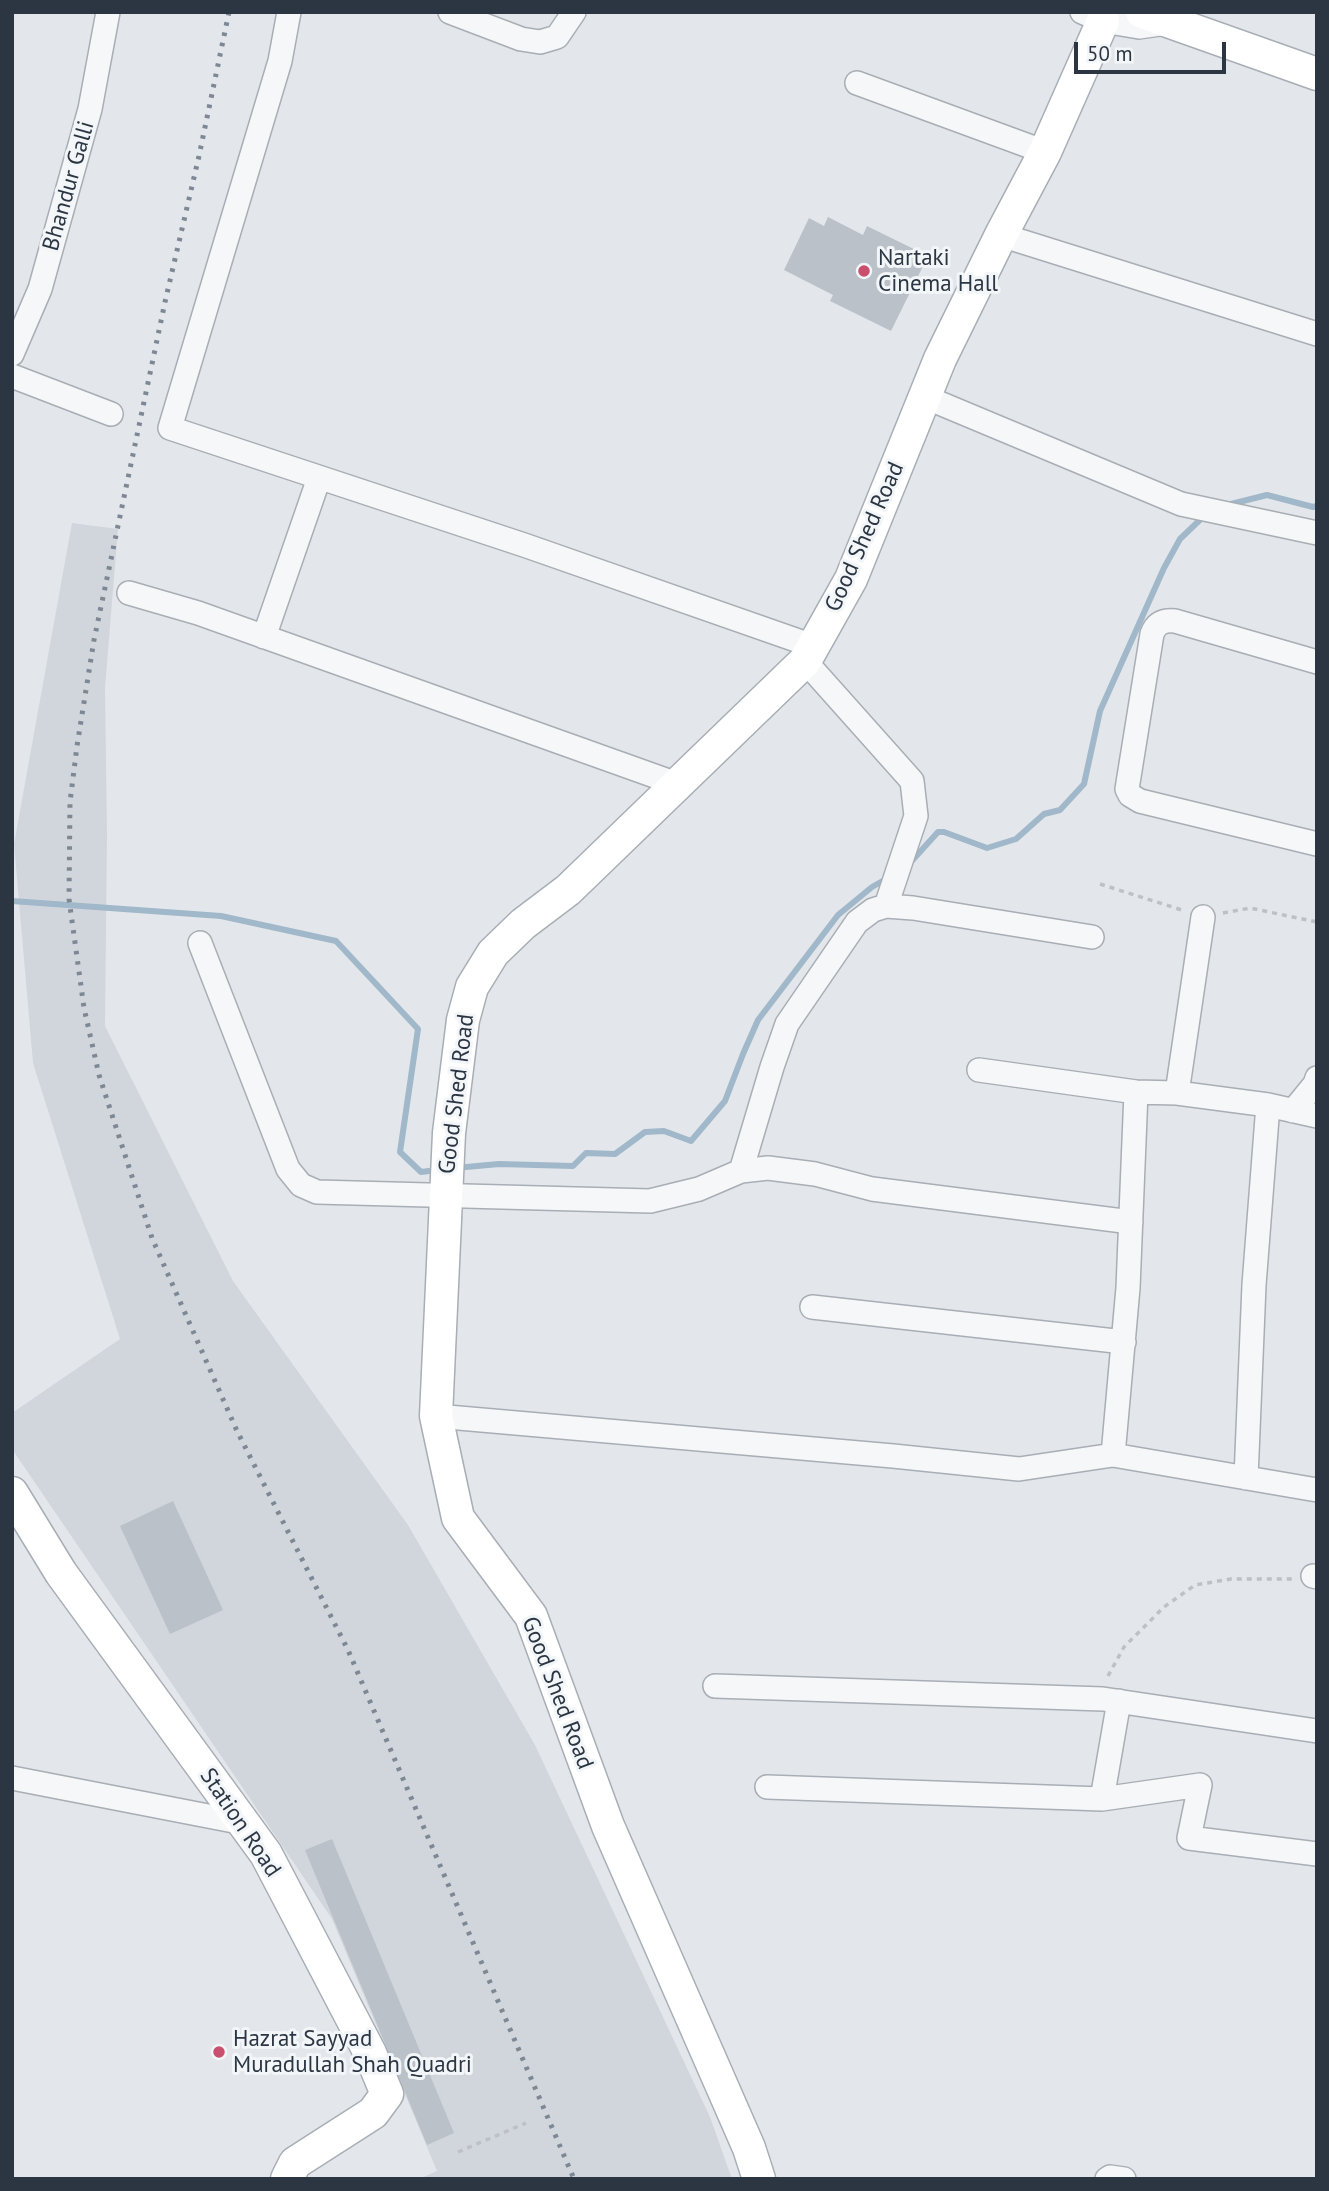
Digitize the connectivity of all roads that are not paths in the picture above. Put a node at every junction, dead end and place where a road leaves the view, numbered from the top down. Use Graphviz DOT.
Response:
graph roads {
  1 [pos="108,12"];
  2 [pos="289,12"];
  3 [pos="450,12"];
  4 [pos="573,12"];
  5 [pos="1157,16"];
  6 [pos="1092,17"];
  7 [pos="1317,74"];
  8 [pos="856,83"];
  9 [pos="1045,152"];
  10 [pos="1001,234"];
  11 [pos="1317,334"];
  12 [pos="12,354"];
  13 [pos="12,376"];
  14 [pos="925,397"];
  15 [pos="111,414"];
  16 [pos="319,478"];
  17 [pos="1317,533"];
  18 [pos="129,593"];
  19 [pos="264,637"];
  20 [pos="809,654"];
  21 [pos="1317,662"];
  22 [pos="677,784"];
  23 [pos="1317,844"];
  24 [pos="887,906"];
  25 [pos="1203,917"];
  26 [pos="1092,937"];
  27 [pos="200,943"];
  28 [pos="979,1070"];
  29 [pos="1317,1078"];
  30 [pos="1136,1092"];
  31 [pos="1177,1093"];
  32 [pos="1268,1105"];
  33 [pos="1293,1111"];
  34 [pos="1317,1116"];
  35 [pos="741,1171"];
  36 [pos="447,1177"];
  37 [pos="1131,1222"];
  38 [pos="812,1307"];
  39 [pos="1124,1342"];
  40 [pos="436,1416"];
  41 [pos="1113,1455"];
  42 [pos="1246,1478"];
  43 [pos="1317,1490"];
  44 [pos="12,1493"];
  45 [pos="715,1686"];
  46 [pos="1119,1701"];
  47 [pos="1317,1731"];
  48 [pos="12,1778"];
  49 [pos="768,1787"];
  50 [pos="1102,1799"];
  51 [pos="244,1823"];
  52 [pos="1317,1854"];
  53 [pos="287,2179"];
  54 [pos="759,2179"];
  55 [pos="1108,2179"];
  56 [pos="1125,2179"];
  1 -- 12 [label="street, Bhandur Galli"];
  2 -- 16 [label="street"];
  3 -- 4 [label="street"];
  5 -- 6 [label="street"];
  5 -- 7 [label="street"];
  6 -- 9 [label="street, Good Shed Road"];
  8 -- 9 [label="street"];
  9 -- 10 [label="street, Good Shed Road"];
  10 -- 11 [label="street"];
  10 -- 14 [label="street, Good Shed Road"];
  13 -- 15 [label="street"];
  14 -- 17 [label="street"];
  14 -- 20 [label="street, Good Shed Road"];
  16 -- 19 [label="street"];
  16 -- 20 [label="street"];
  18 -- 19 [label="street"];
  19 -- 22 [label="street"];
  20 -- 22 [label="street, Good Shed Road"];
  20 -- 24 [label="street"];
  21 -- 23 [label="street"];
  22 -- 36 [label="street, Good Shed Road"];
  24 -- 26 [label="street"];
  24 -- 35 [label="street"];
  25 -- 31 [label="street"];
  27 -- 36 [label="street"];
  28 -- 30 [label="street"];
  29 -- 33 [label="street"];
  30 -- 31 [label="street"];
  30 -- 37 [label="street"];
  31 -- 32 [label="street"];
  32 -- 33 [label="street"];
  32 -- 42 [label="street"];
  33 -- 34 [label="street"];
  35 -- 36 [label="street"];
  35 -- 37 [label="street"];
  36 -- 40 [label="street, Good Shed Road"];
  37 -- 39 [label="street"];
  38 -- 39 [label="street"];
  39 -- 41 [label="street"];
  40 -- 41 [label="street"];
  40 -- 54 [label="street, Good Shed Road"];
  41 -- 42 [label="street"];
  42 -- 43 [label="street"];
  44 -- 51 [label="street, Station Road"];
  45 -- 46 [label="street"];
  46 -- 47 [label="street"];
  46 -- 50 [label="street"];
  48 -- 51 [label="street"];
  49 -- 50 [label="street"];
  50 -- 52 [label="street"];
  51 -- 53 [label="street, Station Road"];
  55 -- 56 [label="street"];
}
